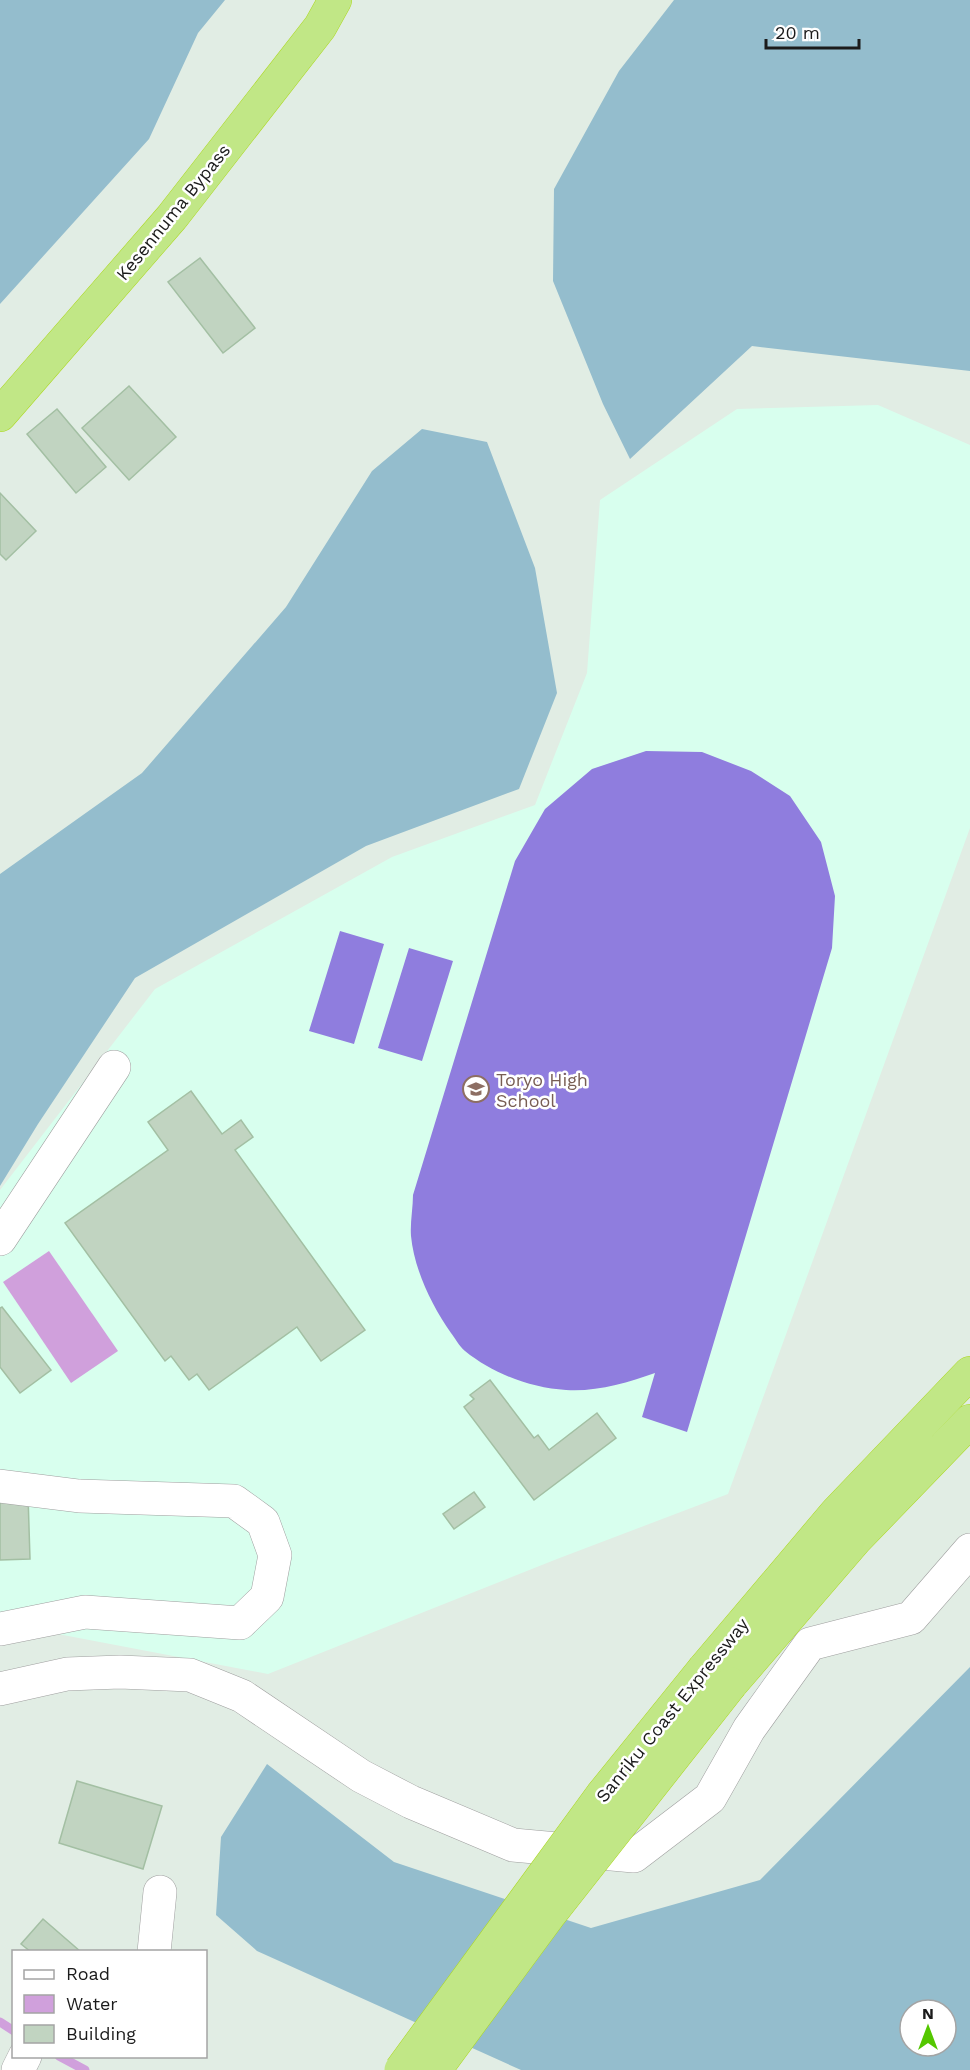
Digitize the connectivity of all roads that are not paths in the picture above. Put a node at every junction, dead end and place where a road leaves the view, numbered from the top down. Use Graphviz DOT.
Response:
graph roads {
  1 [pos="335,0"];
  2 [pos="0,415"];
  3 [pos="114,1067"];
  4 [pos="0,1239"];
  5 [pos="970,1373"];
  6 [pos="970,1420"];
  7 [pos="0,1486"];
  8 [pos="970,1550"];
  9 [pos="0,1629"];
  10 [pos="717,1677"];
  11 [pos="0,1689"];
  12 [pos="160,1892"];
  13 [pos="154,1950"];
  14 [pos="401,2070"];
  15 [pos="435,2070"];
  1 -- 2 [label="highway, Kesennuma Bypass"];
  3 -- 4 [label="street"];
  5 -- 10 [label="highway, Sanriku Coast Expressway"];
  6 -- 10 [label="highway, Sanriku Coast Expressway"];
  7 -- 9 [label="street"];
  8 -- 11 [label="street"];
  10 -- 14 [label="highway, Sanriku Coast Expressway, bridge"];
  10 -- 15 [label="highway, Sanriku Coast Expressway, bridge"];
  12 -- 13 [label="street"];
}
